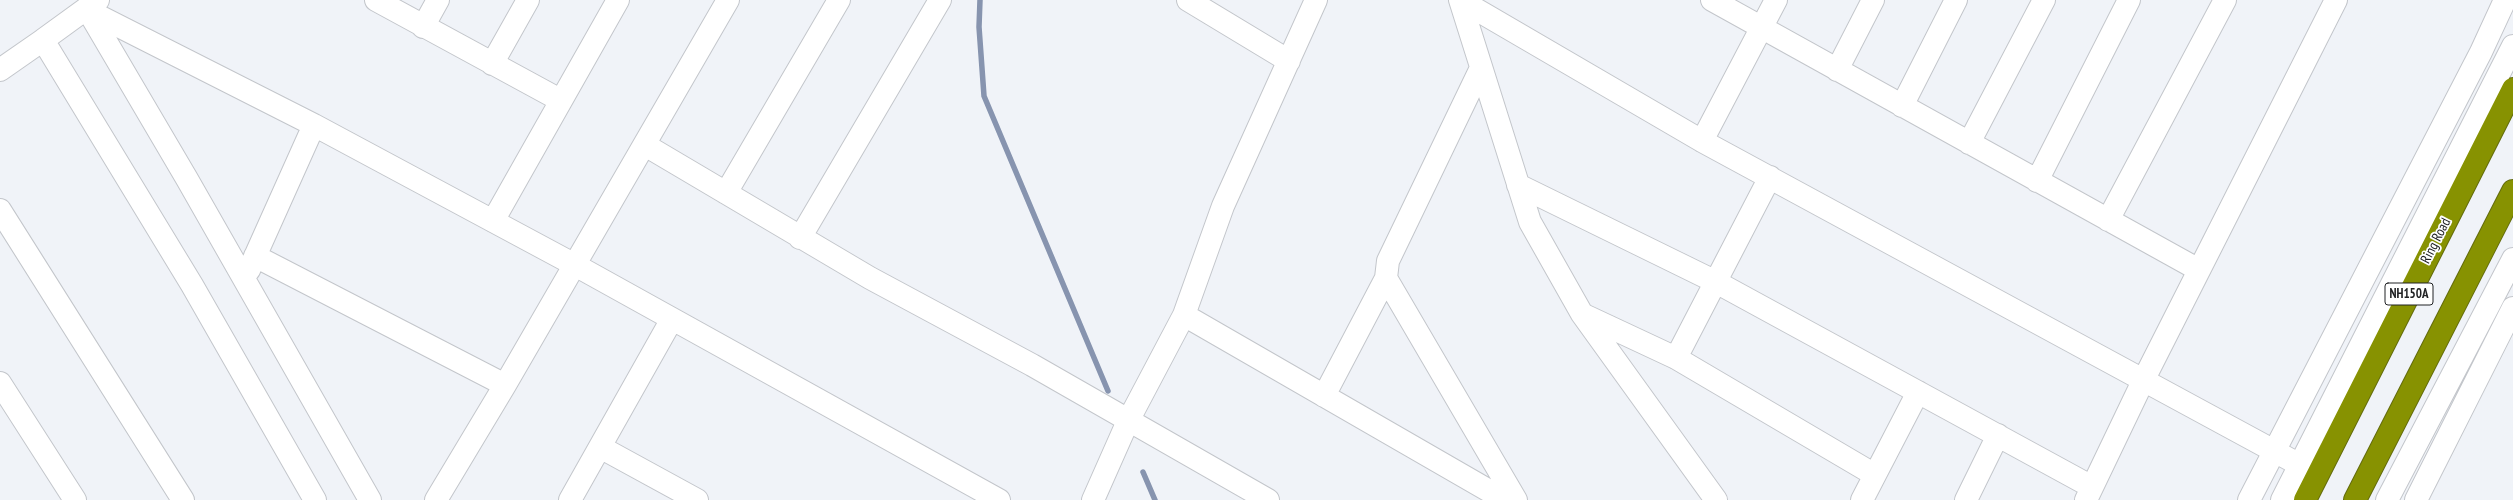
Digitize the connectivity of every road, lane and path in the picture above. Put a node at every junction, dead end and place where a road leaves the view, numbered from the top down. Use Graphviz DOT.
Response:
graph roads {
  1 [pos="376,0"];
  2 [pos="438,0"];
  3 [pos="528,0"];
  4 [pos="618,0"];
  5 [pos="728,0"];
  6 [pos="839,0"];
  7 [pos="940,0"];
  8 [pos="1188,0"];
  9 [pos="1316,0"];
  10 [pos="1460,0"];
  11 [pos="1712,0"];
  12 [pos="1776,0"];
  13 [pos="1872,0"];
  14 [pos="1956,0"];
  15 [pos="2044,0"];
  16 [pos="2129,0"];
  17 [pos="2225,0"];
  18 [pos="2336,0"];
  19 [pos="2505,0"];
  20 [pos="89,3"];
  21 [pos="423,27"];
  22 [pos="1761,28"];
  23 [pos="43,40"];
  24 [pos="2513,46"];
  25 [pos="1289,61"];
  26 [pos="492,64"];
  27 [pos="0,70"];
  28 [pos="1480,70"];
  29 [pos="1837,70"];
  30 [pos="2513,89"];
  31 [pos="560,100"];
  32 [pos="1902,106"];
  33 [pos="314,126"];
  34 [pos="1702,141"];
  35 [pos="1969,143"];
  36 [pos="644,145"];
  37 [pos="1770,177"];
  38 [pos="2037,181"];
  39 [pos="1518,185"];
  40 [pos="2513,191"];
  41 [pos="726,194"];
  42 [pos="0,210"];
  43 [pos="2108,220"];
  44 [pos="493,221"];
  45 [pos="800,238"];
  46 [pos="255,256"];
  47 [pos="2513,258"];
  48 [pos="575,265"];
  49 [pos="2199,270"];
  50 [pos="1386,278"];
  51 [pos="245,280"];
  52 [pos="1716,282"];
  53 [pos="2513,308"];
  54 [pos="1582,314"];
  55 [pos="1184,315"];
  56 [pos="672,319"];
  57 [pos="1676,358"];
  58 [pos="2144,379"];
  59 [pos="0,383"];
  60 [pos="505,385"];
  61 [pos="1918,392"];
  62 [pos="1324,396"];
  63 [pos="1128,421"];
  64 [pos="1998,435"];
  65 [pos="600,447"];
  66 [pos="2274,450"];
  67 [pos="2300,465"];
  68 [pos="1875,475"];
  69 [pos="2089,493"];
  70 [pos="2358,495"];
  71 [pos="75,500"];
  72 [pos="183,500"];
  73 [pos="315,500"];
  74 [pos="370,500"];
  75 [pos="436,500"];
  76 [pos="570,500"];
  77 [pos="697,500"];
  78 [pos="999,500"];
  79 [pos="1093,500"];
  80 [pos="1268,500"];
  81 [pos="1504,500"];
  82 [pos="1516,500"];
  83 [pos="1716,500"];
  84 [pos="1862,500"];
  85 [pos="1966,500"];
  86 [pos="2249,500"];
  87 [pos="2282,500"];
  88 [pos="2305,500"];
  89 [pos="2381,500"];
  90 [pos="2387,500"];
  91 [pos="2416,500"];
  1 -- 21 [label="street"];
  2 -- 21 [label="street"];
  3 -- 26 [label="street"];
  4 -- 31 [label="street"];
  5 -- 36 [label="street"];
  6 -- 41 [label="street"];
  7 -- 45 [label="street"];
  8 -- 25 [label="street"];
  9 -- 25 [label="street"];
  10 -- 28 [label="street"];
  10 -- 34 [label="street"];
  11 -- 22 [label="street"];
  12 -- 22 [label="street"];
  13 -- 29 [label="street"];
  14 -- 32 [label="street"];
  15 -- 35 [label="street"];
  16 -- 38 [label="street"];
  17 -- 43 [label="street"];
  18 -- 49 [label="street"];
  19 -- 66 [label="street"];
  20 -- 23 [label="street"];
  20 -- 33 [label="street"];
  20 -- 51 [label="street"];
  21 -- 26 [label="street"];
  22 -- 29 [label="street"];
  22 -- 34 [label="street"];
  23 -- 27 [label="street"];
  23 -- 73 [label="street"];
  24 -- 67 [label="street"];
  25 -- 55 [label="street"];
  26 -- 31 [label="street"];
  28 -- 39 [label="street"];
  28 -- 50 [label="street"];
  29 -- 32 [label="street"];
  30 -- 88 [label="highway, Ring Road / NH150A"];
  31 -- 44 [label="street"];
  32 -- 35 [label="street"];
  33 -- 44 [label="street"];
  33 -- 46 [label="street"];
  34 -- 37 [label="street"];
  35 -- 38 [label="street"];
  36 -- 41 [label="street"];
  36 -- 48 [label="street"];
  37 -- 52 [label="street"];
  37 -- 58 [label="street"];
  38 -- 43 [label="street"];
  39 -- 52 [label="street"];
  39 -- 54 [label="street"];
  40 -- 70 [label="highway, NH150A"];
  41 -- 45 [label="street"];
  42 -- 72 [label="street"];
  43 -- 49 [label="street"];
  44 -- 48 [label="street"];
  45 -- 63 [label="street"];
  46 -- 51 [label="street"];
  46 -- 60 [label="street"];
  47 -- 90 [label="street"];
  48 -- 56 [label="street"];
  48 -- 60 [label="street"];
  49 -- 58 [label="street"];
  50 -- 62 [label="street"];
  50 -- 82 [label="street"];
  51 -- 74 [label="street"];
  52 -- 57 [label="street"];
  52 -- 61 [label="street"];
  53 -- 91 [label="street"];
  54 -- 57 [label="street"];
  54 -- 83 [label="street"];
  55 -- 62 [label="street"];
  55 -- 63 [label="street"];
  56 -- 65 [label="street"];
  56 -- 78 [label="street"];
  57 -- 68 [label="street"];
  58 -- 66 [label="street"];
  58 -- 69 [label="street"];
  59 -- 71 [label="street"];
  60 -- 75 [label="street"];
  61 -- 64 [label="street"];
  61 -- 68 [label="street"];
  62 -- 81 [label="street"];
  63 -- 79 [label="street"];
  63 -- 80 [label="street"];
  64 -- 69 [label="street"];
  64 -- 85 [label="street"];
  65 -- 76 [label="street"];
  65 -- 77 [label="street"];
  66 -- 67 [label="street"];
  66 -- 86 [label="street"];
  67 -- 87 [label="street"];
  68 -- 84 [label="street"];
  70 -- 89 [label="street"];
}
